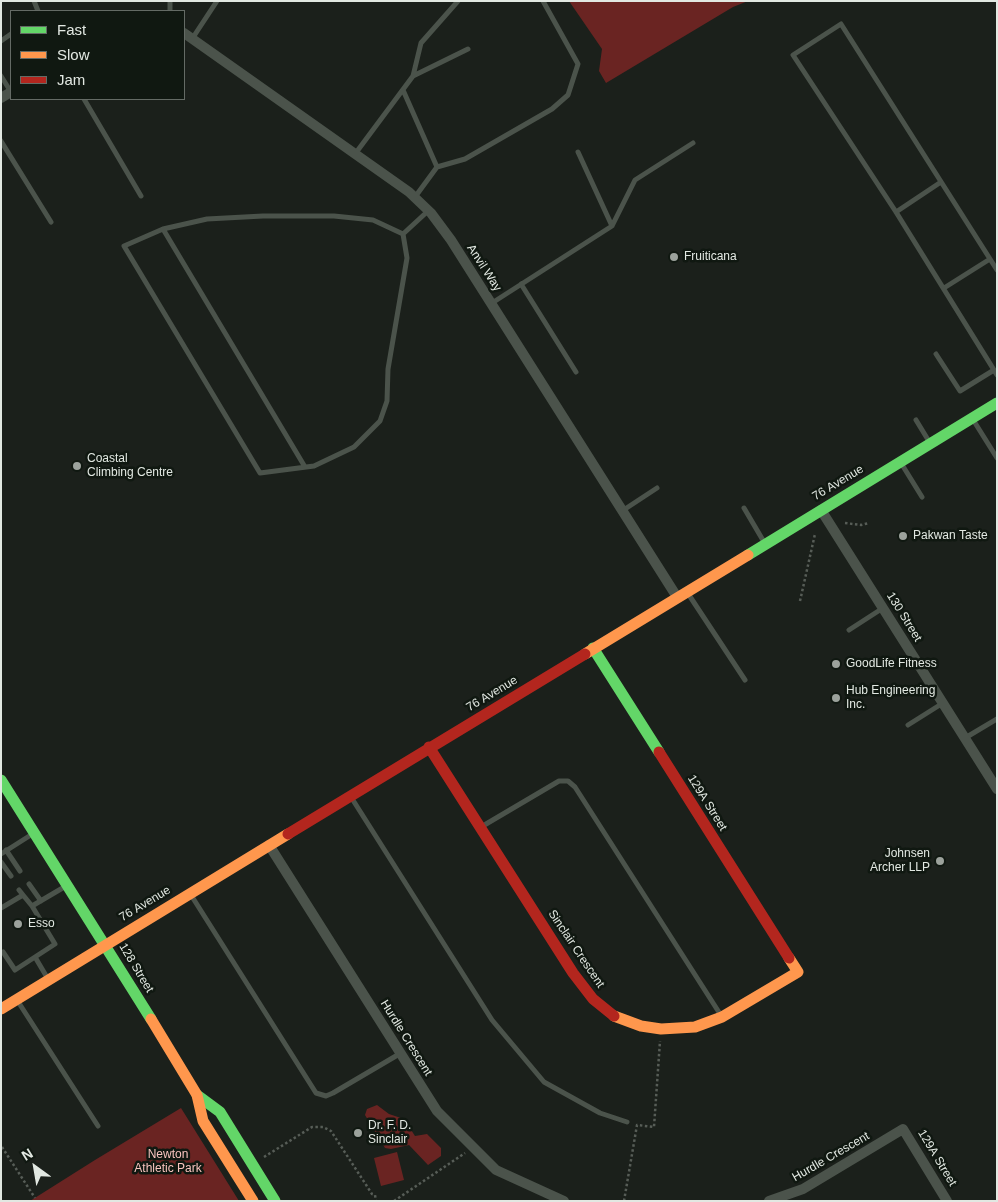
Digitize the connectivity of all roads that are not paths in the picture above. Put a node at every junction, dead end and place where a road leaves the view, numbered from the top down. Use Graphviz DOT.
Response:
graph roads {
  1 [pos="217,1"];
  2 [pos="458,1"];
  3 [pos="543,1"];
  4 [pos="188,36"];
  5 [pos="468,49"];
  6 [pos="1,76"];
  7 [pos="413,76"];
  8 [pos="10,90"];
  9 [pos="403,90"];
  10 [pos="85,100"];
  11 [pos="1,141"];
  12 [pos="693,143"];
  13 [pos="578,152"];
  14 [pos="354,154"];
  15 [pos="437,167"];
  16 [pos="941,182"];
  17 [pos="141,196"];
  18 [pos="415,198"];
  19 [pos="428,210"];
  20 [pos="896,212"];
  21 [pos="51,222"];
  22 [pos="612,226"];
  23 [pos="163,229"];
  24 [pos="404,234"];
  25 [pos="990,259"];
  26 [pos="997,270"];
  27 [pos="521,284"];
  28 [pos="944,288"];
  29 [pos="492,303"];
  30 [pos="936,354"];
  31 [pos="576,372"];
  32 [pos="995,372"];
  33 [pos="997,403"];
  34 [pos="972,418"];
  35 [pos="916,420"];
  36 [pos="930,443"];
  37 [pos="997,458"];
  38 [pos="900,461"];
  39 [pos="305,467"];
  40 [pos="657,488"];
  41 [pos="922,497"];
  42 [pos="744,508"];
  43 [pos="622,510"];
  44 [pos="821,510"];
  45 [pos="765,544"];
  46 [pos="682,594"];
  47 [pos="883,608"];
  48 [pos="849,630"];
  49 [pos="593,648"];
  50 [pos="745,680"];
  51 [pos="943,704"];
  52 [pos="997,719"];
  53 [pos="908,725"];
  54 [pos="965,738"];
  55 [pos="430,747"];
  56 [pos="1,780"];
  57 [pos="997,789"];
  58 [pos="350,796"];
  59 [pos="480,828"];
  60 [pos="34,832"];
  61 [pos="269,845"];
  62 [pos="4,852"];
  63 [pos="1,862"];
  64 [pos="20,871"];
  65 [pos="11,876"];
  66 [pos="29,884"];
  67 [pos="68,885"];
  68 [pos="190,893"];
  69 [pos="40,902"];
  70 [pos="32,906"];
  71 [pos="1,908"];
  72 [pos="106,944"];
  73 [pos="3,952"];
  74 [pos="36,957"];
  75 [pos="798,972"];
  76 [pos="49,980"];
  77 [pos="16,1000"];
  78 [pos="1,1009"];
  79 [pos="722,1017"];
  80 [pos="401,1052"];
  81 [pos="197,1095"];
  82 [pos="627,1122"];
  83 [pos="98,1126"];
  84 [pos="903,1130"];
  85 [pos="253,1201"];
  86 [pos="275,1201"];
  87 [pos="564,1201"];
  88 [pos="769,1201"];
  89 [pos="947,1201"];
  1 -- 4 [label="lane"];
  2 -- 7 [label="lane"];
  3 -- 15 [label="lane"];
  4 -- 14 [label="street, Anvil Way"];
  5 -- 7 [label="lane"];
  6 -- 8 [label="lane"];
  7 -- 9 [label="lane"];
  9 -- 14 [label="lane"];
  9 -- 15 [label="lane"];
  10 -- 17 [label="lane"];
  11 -- 21 [label="lane"];
  12 -- 22 [label="lane"];
  13 -- 22 [label="lane"];
  14 -- 18 [label="street, Anvil Way"];
  15 -- 18 [label="lane"];
  16 -- 20 [label="lane"];
  16 -- 20 [label="lane"];
  16 -- 25 [label="lane"];
  18 -- 19 [label="street, Anvil Way"];
  19 -- 24 [label="lane"];
  19 -- 29 [label="street, Anvil Way"];
  20 -- 28 [label="lane"];
  22 -- 27 [label="lane"];
  23 -- 24 [label="lane"];
  23 -- 39 [label="lane"];
  23 -- 39 [label="lane"];
  24 -- 39 [label="lane"];
  25 -- 26 [label="lane"];
  25 -- 28 [label="lane"];
  27 -- 29 [label="lane"];
  27 -- 31 [label="lane"];
  28 -- 32 [label="lane"];
  29 -- 43 [label="street, Anvil Way"];
  30 -- 32 [label="lane"];
  33 -- 34 [label="main road, 76 Avenue"];
  34 -- 36 [label="main road, 76 Avenue"];
  34 -- 37 [label="lane"];
  35 -- 36 [label="lane"];
  36 -- 38 [label="main road, 76 Avenue"];
  38 -- 41 [label="lane"];
  38 -- 44 [label="main road, 76 Avenue"];
  40 -- 43 [label="lane"];
  42 -- 45 [label="lane"];
  43 -- 46 [label="street, Anvil Way"];
  44 -- 45 [label="main road, 76 Avenue"];
  44 -- 47 [label="street, 130 Street"];
  45 -- 46 [label="main road, 76 Avenue"];
  46 -- 49 [label="main road, 76 Avenue"];
  46 -- 50 [label="lane"];
  47 -- 48 [label="lane"];
  47 -- 51 [label="street, 130 Street"];
  49 -- 55 [label="main road, 76 Avenue"];
  49 -- 75 [label="main road, 129A Street"];
  51 -- 53 [label="lane"];
  51 -- 54 [label="street, 130 Street"];
  52 -- 54 [label="lane"];
  54 -- 57 [label="street, 130 Street"];
  55 -- 58 [label="main road, 76 Avenue"];
  55 -- 59 [label="main road, Sinclair Crescent"];
  56 -- 60 [label="main road, 128 Street"];
  58 -- 61 [label="main road, 76 Avenue"];
  58 -- 82 [label="lane"];
  59 -- 79 [label="main road, Sinclair Crescent"];
  59 -- 79 [label="lane"];
  60 -- 62 [label="lane"];
  60 -- 67 [label="main road, 128 Street"];
  61 -- 68 [label="main road, 76 Avenue"];
  61 -- 80 [label="street, Hurdle Crescent"];
  62 -- 64 [label="lane"];
  63 -- 65 [label="lane"];
  66 -- 69 [label="lane"];
  67 -- 69 [label="lane"];
  67 -- 72 [label="main road, 128 Street"];
  68 -- 72 [label="main road, 76 Avenue"];
  68 -- 80 [label="lane"];
  69 -- 70 [label="lane"];
  70 -- 71 [label="lane"];
  70 -- 74 [label="lane"];
  72 -- 76 [label="main road, 76 Avenue"];
  72 -- 81 [label="main road, 128 Street"];
  73 -- 74 [label="lane"];
  74 -- 76 [label="lane"];
  75 -- 79 [label="main road, Sinclair Crescent"];
  76 -- 77 [label="main road, 76 Avenue"];
  77 -- 78 [label="main road, 76 Avenue"];
  77 -- 83 [label="lane"];
  80 -- 87 [label="street, Hurdle Crescent"];
  81 -- 85 [label="main road, 128 Street"];
  81 -- 86 [label="main road, 128 Street"];
  84 -- 88 [label="street, Hurdle Crescent"];
  84 -- 89 [label="street, 129A Street"];
}
